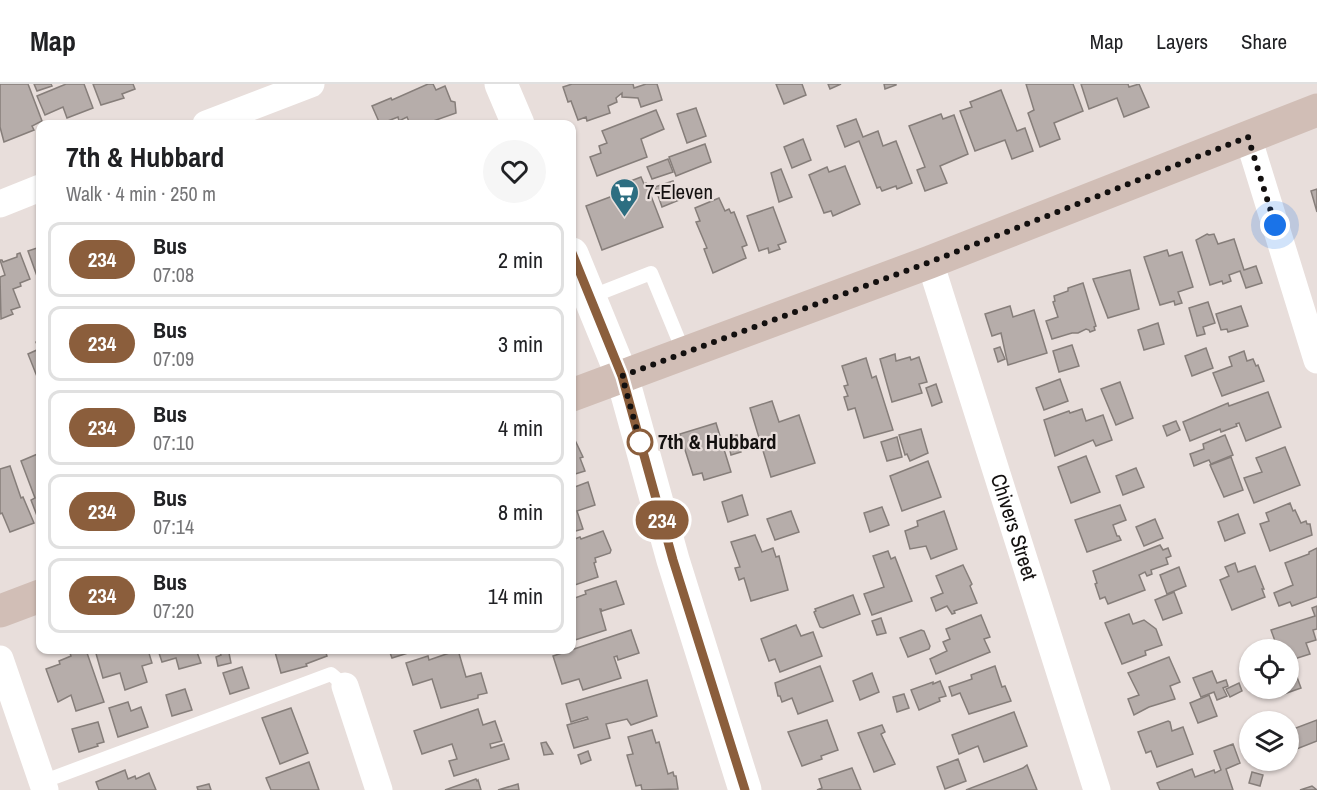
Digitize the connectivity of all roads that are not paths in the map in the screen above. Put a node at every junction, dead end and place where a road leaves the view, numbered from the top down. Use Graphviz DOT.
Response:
graph roads {
  1 [pos="311,84"];
  2 [pos="501,84"];
  3 [pos="1317,110"];
  4 [pos="216,120"];
  5 [pos="516,120"];
  6 [pos="1248,137"];
  7 [pos="36,190"];
  8 [pos="0,204"];
  9 [pos="930,262"];
  10 [pos="576,264"];
  11 [pos="590,297"];
  12 [pos="684,353"];
  13 [pos="1317,360"];
  14 [pos="622,376"];
  15 [pos="576,393"];
  16 [pos="36,598"];
  17 [pos="0,612"];
  18 [pos="0,659"];
  19 [pos="345,686"];
  20 [pos="44,786"];
  21 [pos="379,790"];
  22 [pos="745,790"];
  23 [pos="1097,790"];
  1 -- 4 [label="street"];
  2 -- 5 [label="street"];
  3 -- 6 [label="main road"];
  6 -- 9 [label="main road"];
  6 -- 13 [label="street"];
  7 -- 8 [label="street"];
  9 -- 12 [label="main road"];
  9 -- 23 [label="street, Chivers Street"];
  10 -- 11 [label="street"];
  11 -- 12 [label="lane"];
  11 -- 14 [label="street"];
  12 -- 14 [label="main road"];
  14 -- 15 [label="main road"];
  14 -- 22 [label="street"];
  16 -- 17 [label="main road"];
  18 -- 20 [label="street"];
  19 -- 20 [label="lane"];
  19 -- 21 [label="street"];
}
